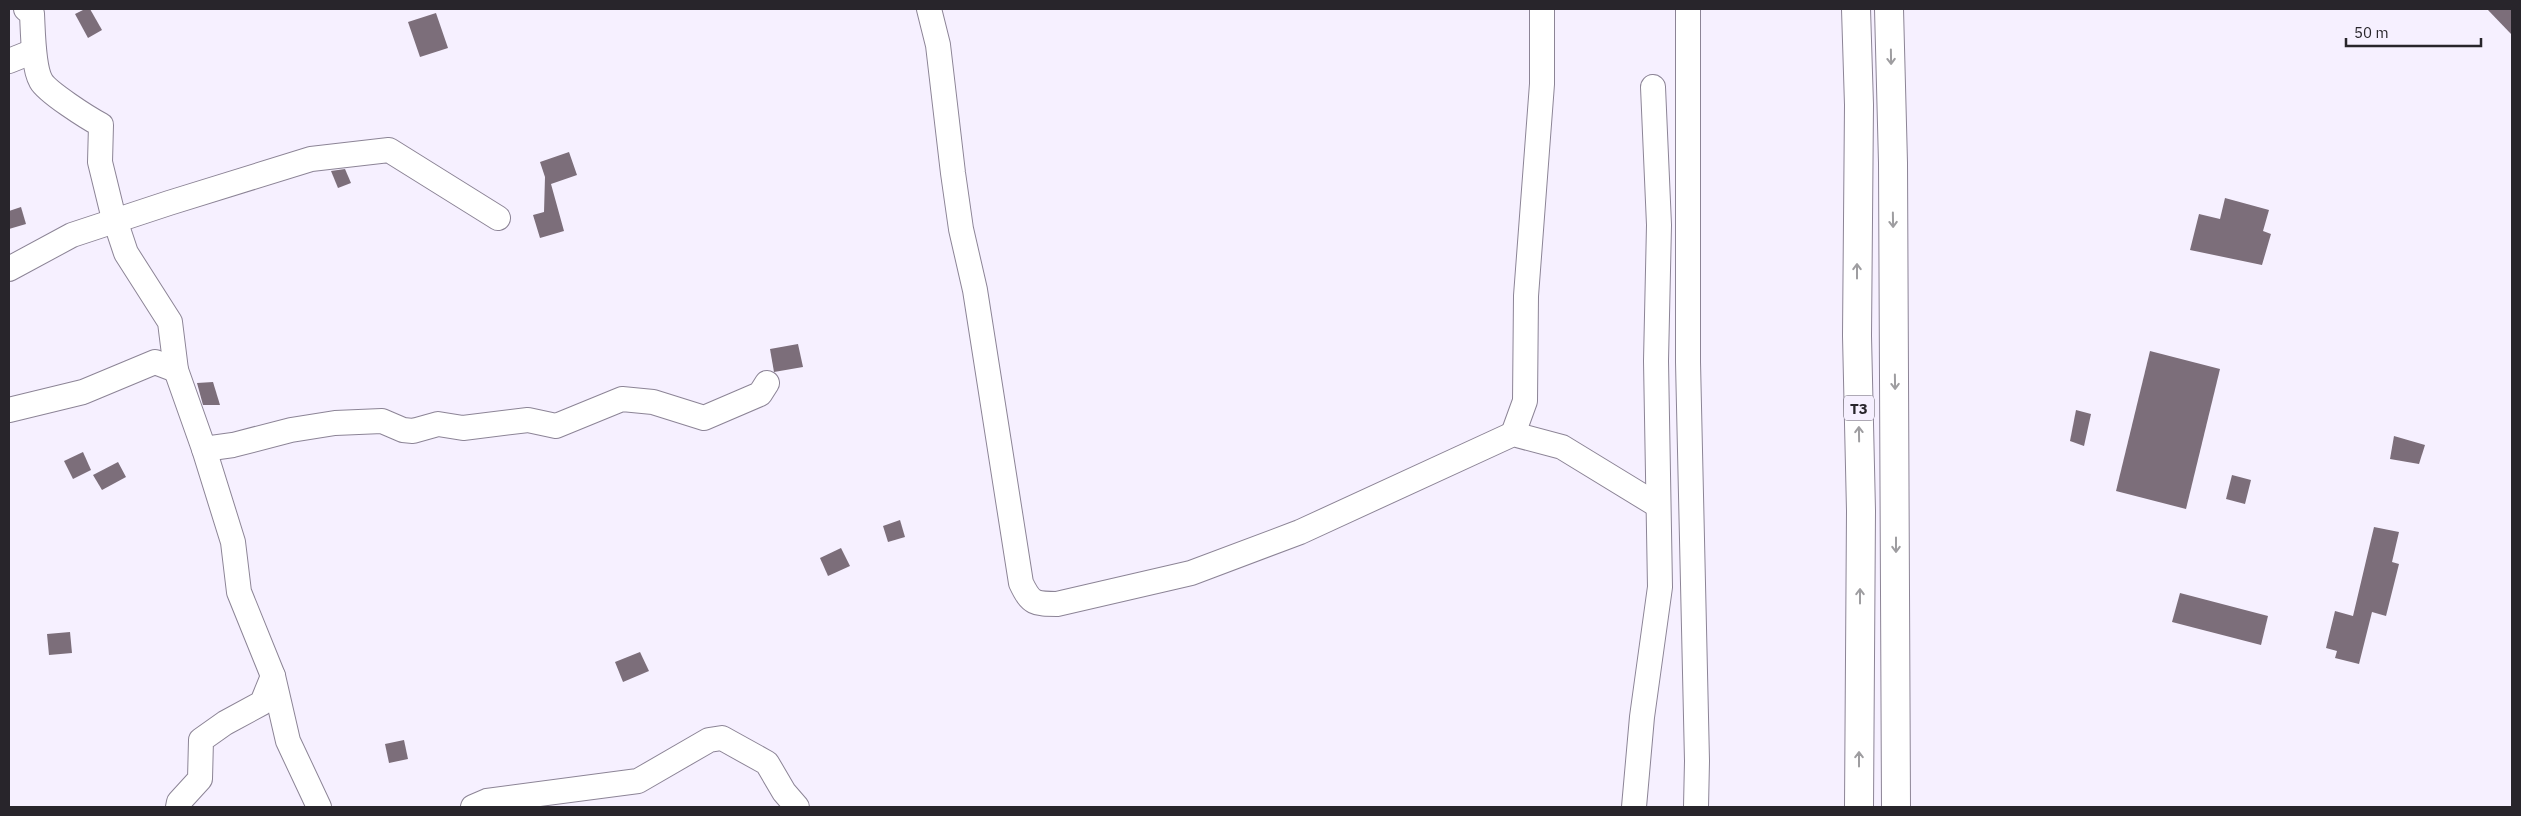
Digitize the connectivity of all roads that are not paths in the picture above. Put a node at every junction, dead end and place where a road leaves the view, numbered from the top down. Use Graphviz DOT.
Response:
graph roads {
  1 [pos="26,9"];
  2 [pos="929,9"];
  3 [pos="1542,9"];
  4 [pos="1688,9"];
  5 [pos="1856,9"];
  6 [pos="1889,9"];
  7 [pos="34,51"];
  8 [pos="9,61"];
  9 [pos="1653,87"];
  10 [pos="498,218"];
  11 [pos="115,220"];
  12 [pos="9,269"];
  13 [pos="176,370"];
  14 [pos="767,383"];
  15 [pos="9,410"];
  16 [pos="1513,434"];
  17 [pos="204,449"];
  18 [pos="1657,505"];
  19 [pos="273,676"];
  20 [pos="178,807"];
  21 [pos="319,807"];
  22 [pos="473,807"];
  23 [pos="796,807"];
  24 [pos="1634,807"];
  25 [pos="1696,807"];
  26 [pos="1859,807"];
  27 [pos="1896,807"];
  1 -- 7 [label="street"];
  2 -- 16 [label="street"];
  3 -- 16 [label="street"];
  4 -- 25 [label="street"];
  26 -- 5 [label="highway, T3, one-way"];
  6 -- 27 [label="highway, T3, one-way"];
  7 -- 8 [label="street"];
  7 -- 11 [label="street"];
  9 -- 18 [label="street"];
  10 -- 11 [label="street"];
  11 -- 12 [label="street"];
  11 -- 13 [label="street"];
  13 -- 15 [label="street"];
  13 -- 17 [label="street"];
  14 -- 17 [label="street"];
  16 -- 18 [label="street"];
  17 -- 19 [label="street"];
  18 -- 24 [label="street"];
  19 -- 20 [label="street"];
  19 -- 21 [label="street"];
  22 -- 23 [label="street"];
}
